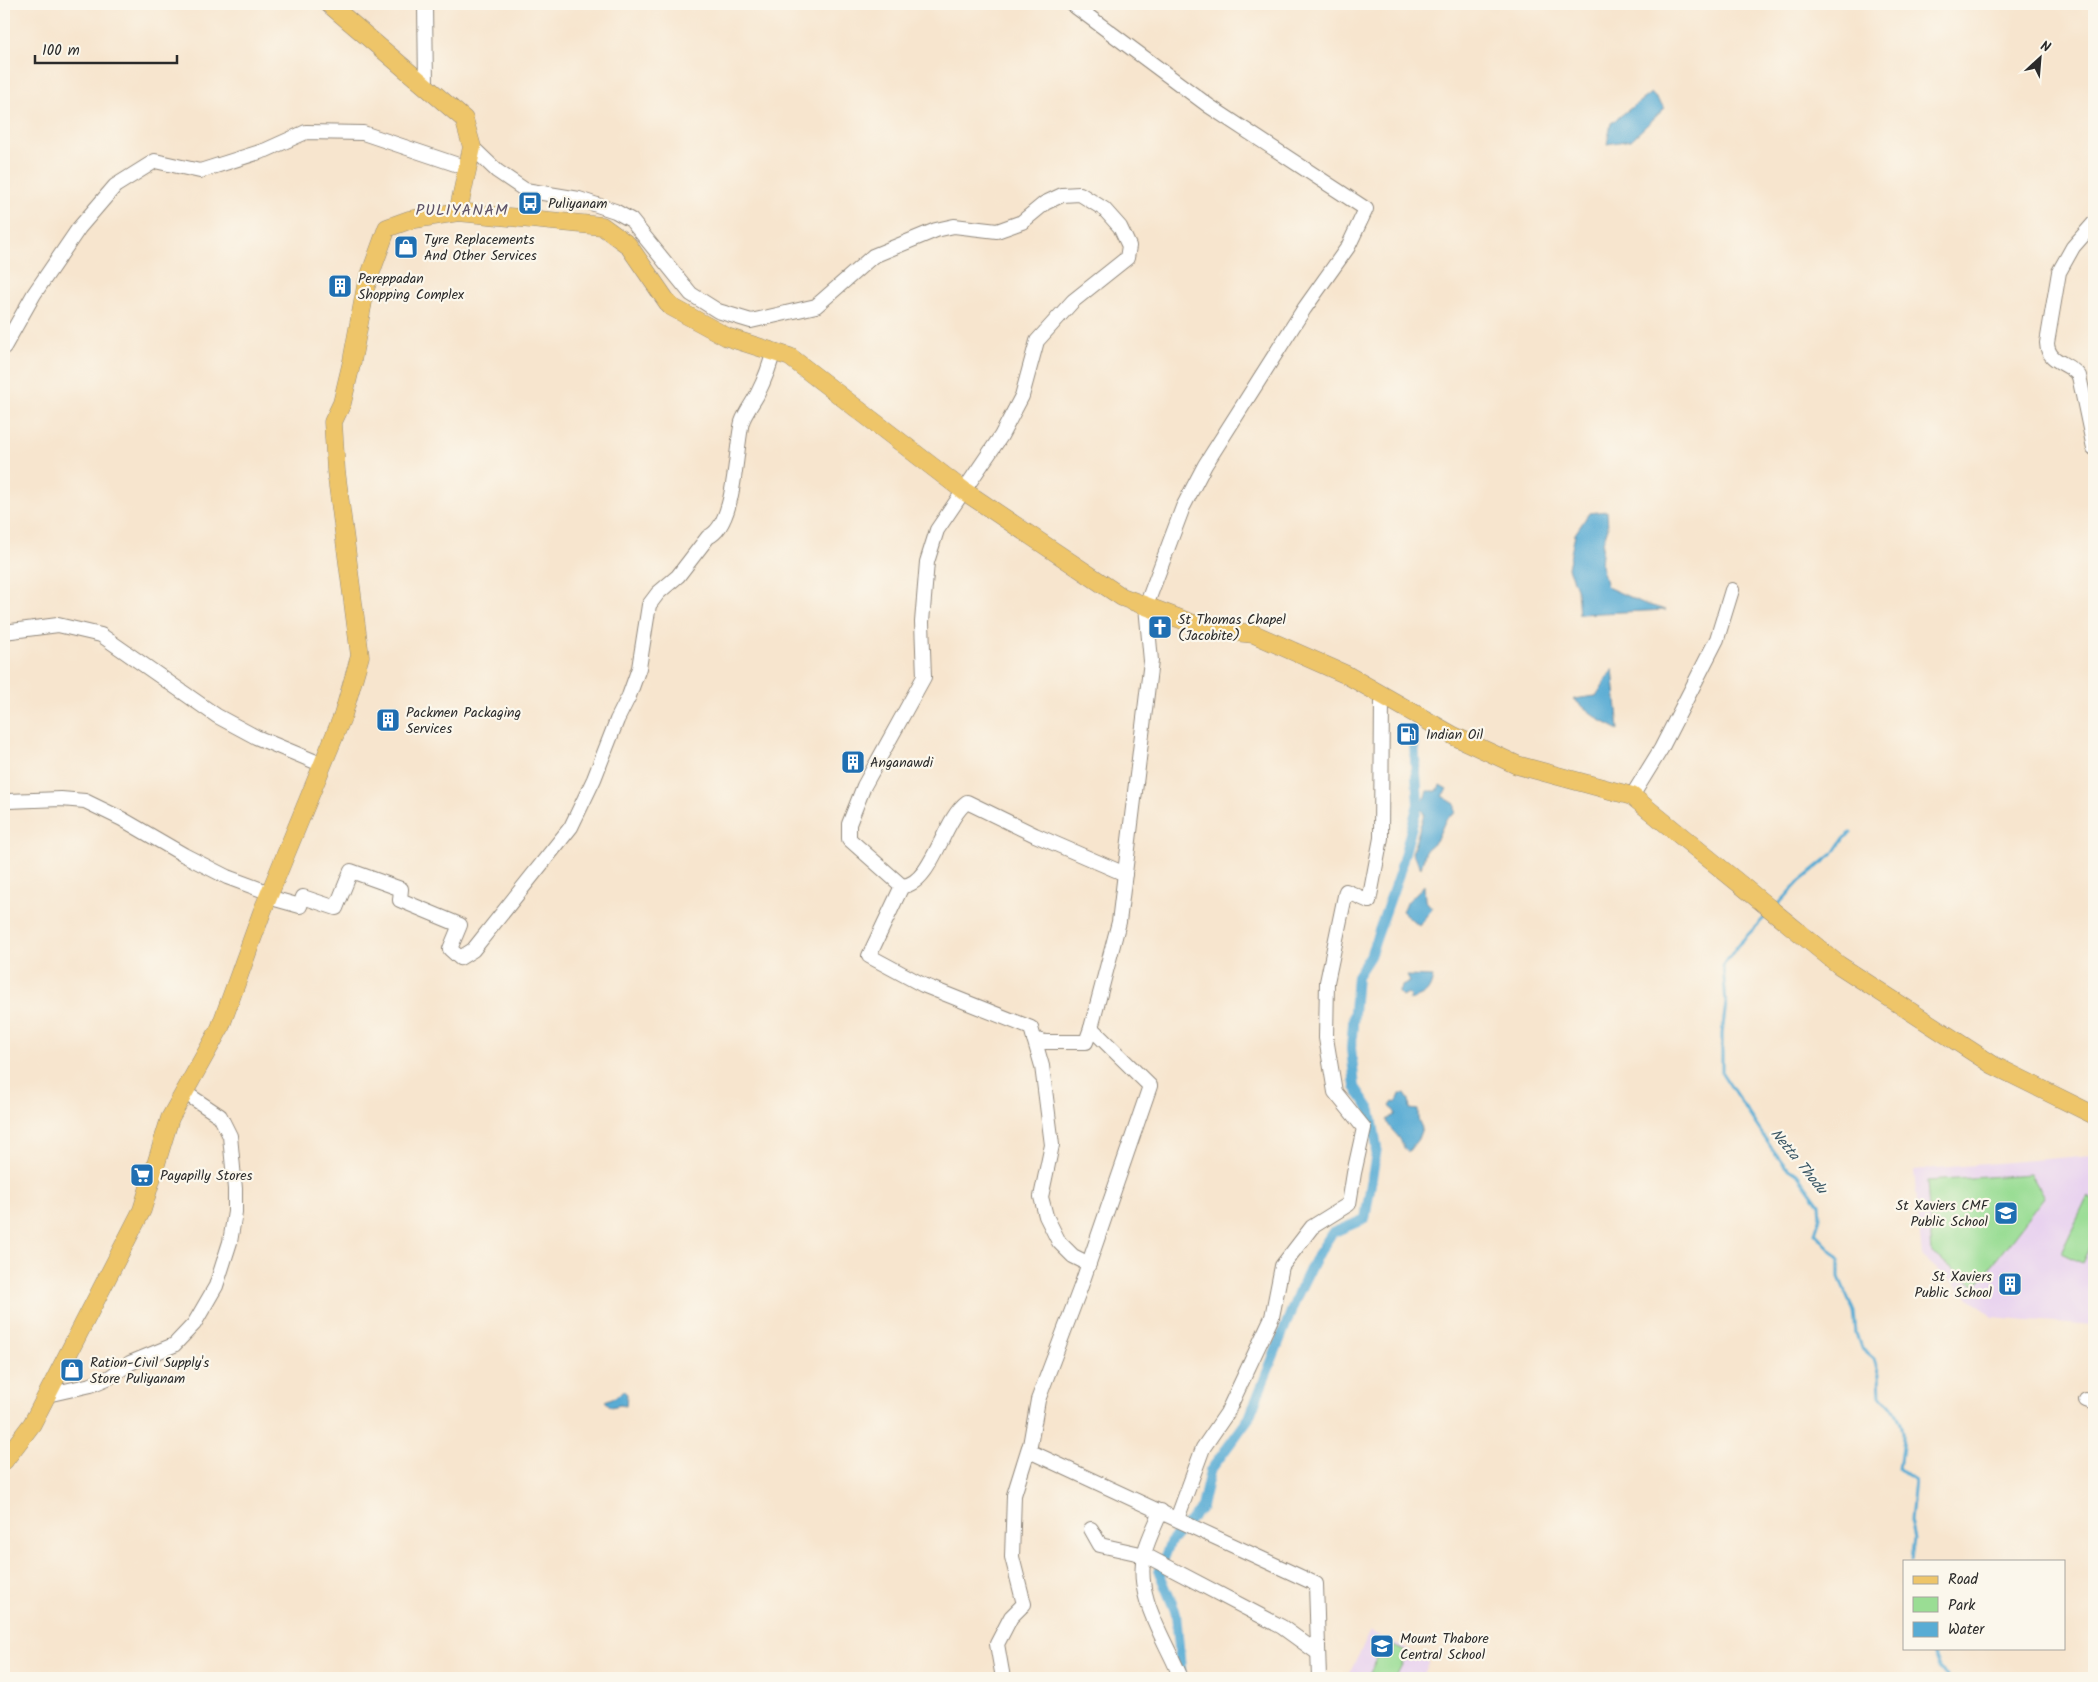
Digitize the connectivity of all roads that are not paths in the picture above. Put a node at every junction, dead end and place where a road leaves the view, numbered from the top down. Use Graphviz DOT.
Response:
graph roads {
  1 [pos="329,4"];
  2 [pos="425,4"];
  3 [pos="1072,4"];
  4 [pos="426,86"];
  5 [pos="472,147"];
  6 [pos="467,168"];
  7 [pos="458,212"];
  8 [pos="2094,223"];
  9 [pos="4,347"];
  10 [pos="773,352"];
  11 [pos="2094,448"];
  12 [pos="964,491"];
  13 [pos="1732,590"];
  14 [pos="1146,606"];
  15 [pos="4,632"];
  16 [pos="1382,695"];
  17 [pos="323,765"];
  18 [pos="1632,796"];
  19 [pos="4,800"];
  20 [pos="1125,874"];
  21 [pos="902,886"];
  22 [pos="269,895"];
  23 [pos="1091,1028"];
  24 [pos="1034,1039"];
  25 [pos="184,1092"];
  26 [pos="2094,1115"];
  27 [pos="1090,1264"];
  28 [pos="47,1395"];
  29 [pos="1029,1446"];
  30 [pos="4,1461"];
  31 [pos="1161,1511"];
  32 [pos="1177,1519"];
  33 [pos="1091,1528"];
  34 [pos="1145,1554"];
  35 [pos="1318,1653"];
  36 [pos="1003,1678"];
  37 [pos="1181,1678"];
  38 [pos="1319,1678"];
  1 -- 4 [label="main road"];
  2 -- 4 [label="street"];
  3 -- 14 [label="street"];
  4 -- 5 [label="main road"];
  5 -- 6 [label="main road"];
  5 -- 12 [label="street"];
  6 -- 7 [label="main road"];
  6 -- 9 [label="street"];
  7 -- 10 [label="main road"];
  7 -- 17 [label="main road"];
  8 -- 11 [label="street"];
  10 -- 12 [label="main road"];
  10 -- 22 [label="street"];
  12 -- 14 [label="main road"];
  12 -- 21 [label="street"];
  13 -- 18 [label="street"];
  14 -- 16 [label="main road"];
  14 -- 20 [label="street"];
  15 -- 17 [label="street"];
  16 -- 18 [label="main road"];
  16 -- 32 [label="street"];
  17 -- 22 [label="main road"];
  18 -- 26 [label="main road"];
  19 -- 22 [label="street"];
  20 -- 21 [label="street"];
  20 -- 23 [label="street"];
  21 -- 24 [label="street"];
  22 -- 25 [label="main road"];
  23 -- 24 [label="street"];
  23 -- 27 [label="street"];
  24 -- 27 [label="street"];
  25 -- 28 [label="main road"];
  25 -- 28 [label="street"];
  27 -- 29 [label="street"];
  28 -- 30 [label="main road"];
  29 -- 31 [label="street"];
  29 -- 36 [label="street"];
  31 -- 32 [label="street"];
  31 -- 34 [label="street"];
  32 -- 35 [label="street"];
  33 -- 34 [label="street"];
  34 -- 35 [label="street"];
  34 -- 37 [label="street"];
  35 -- 38 [label="street"];
}
